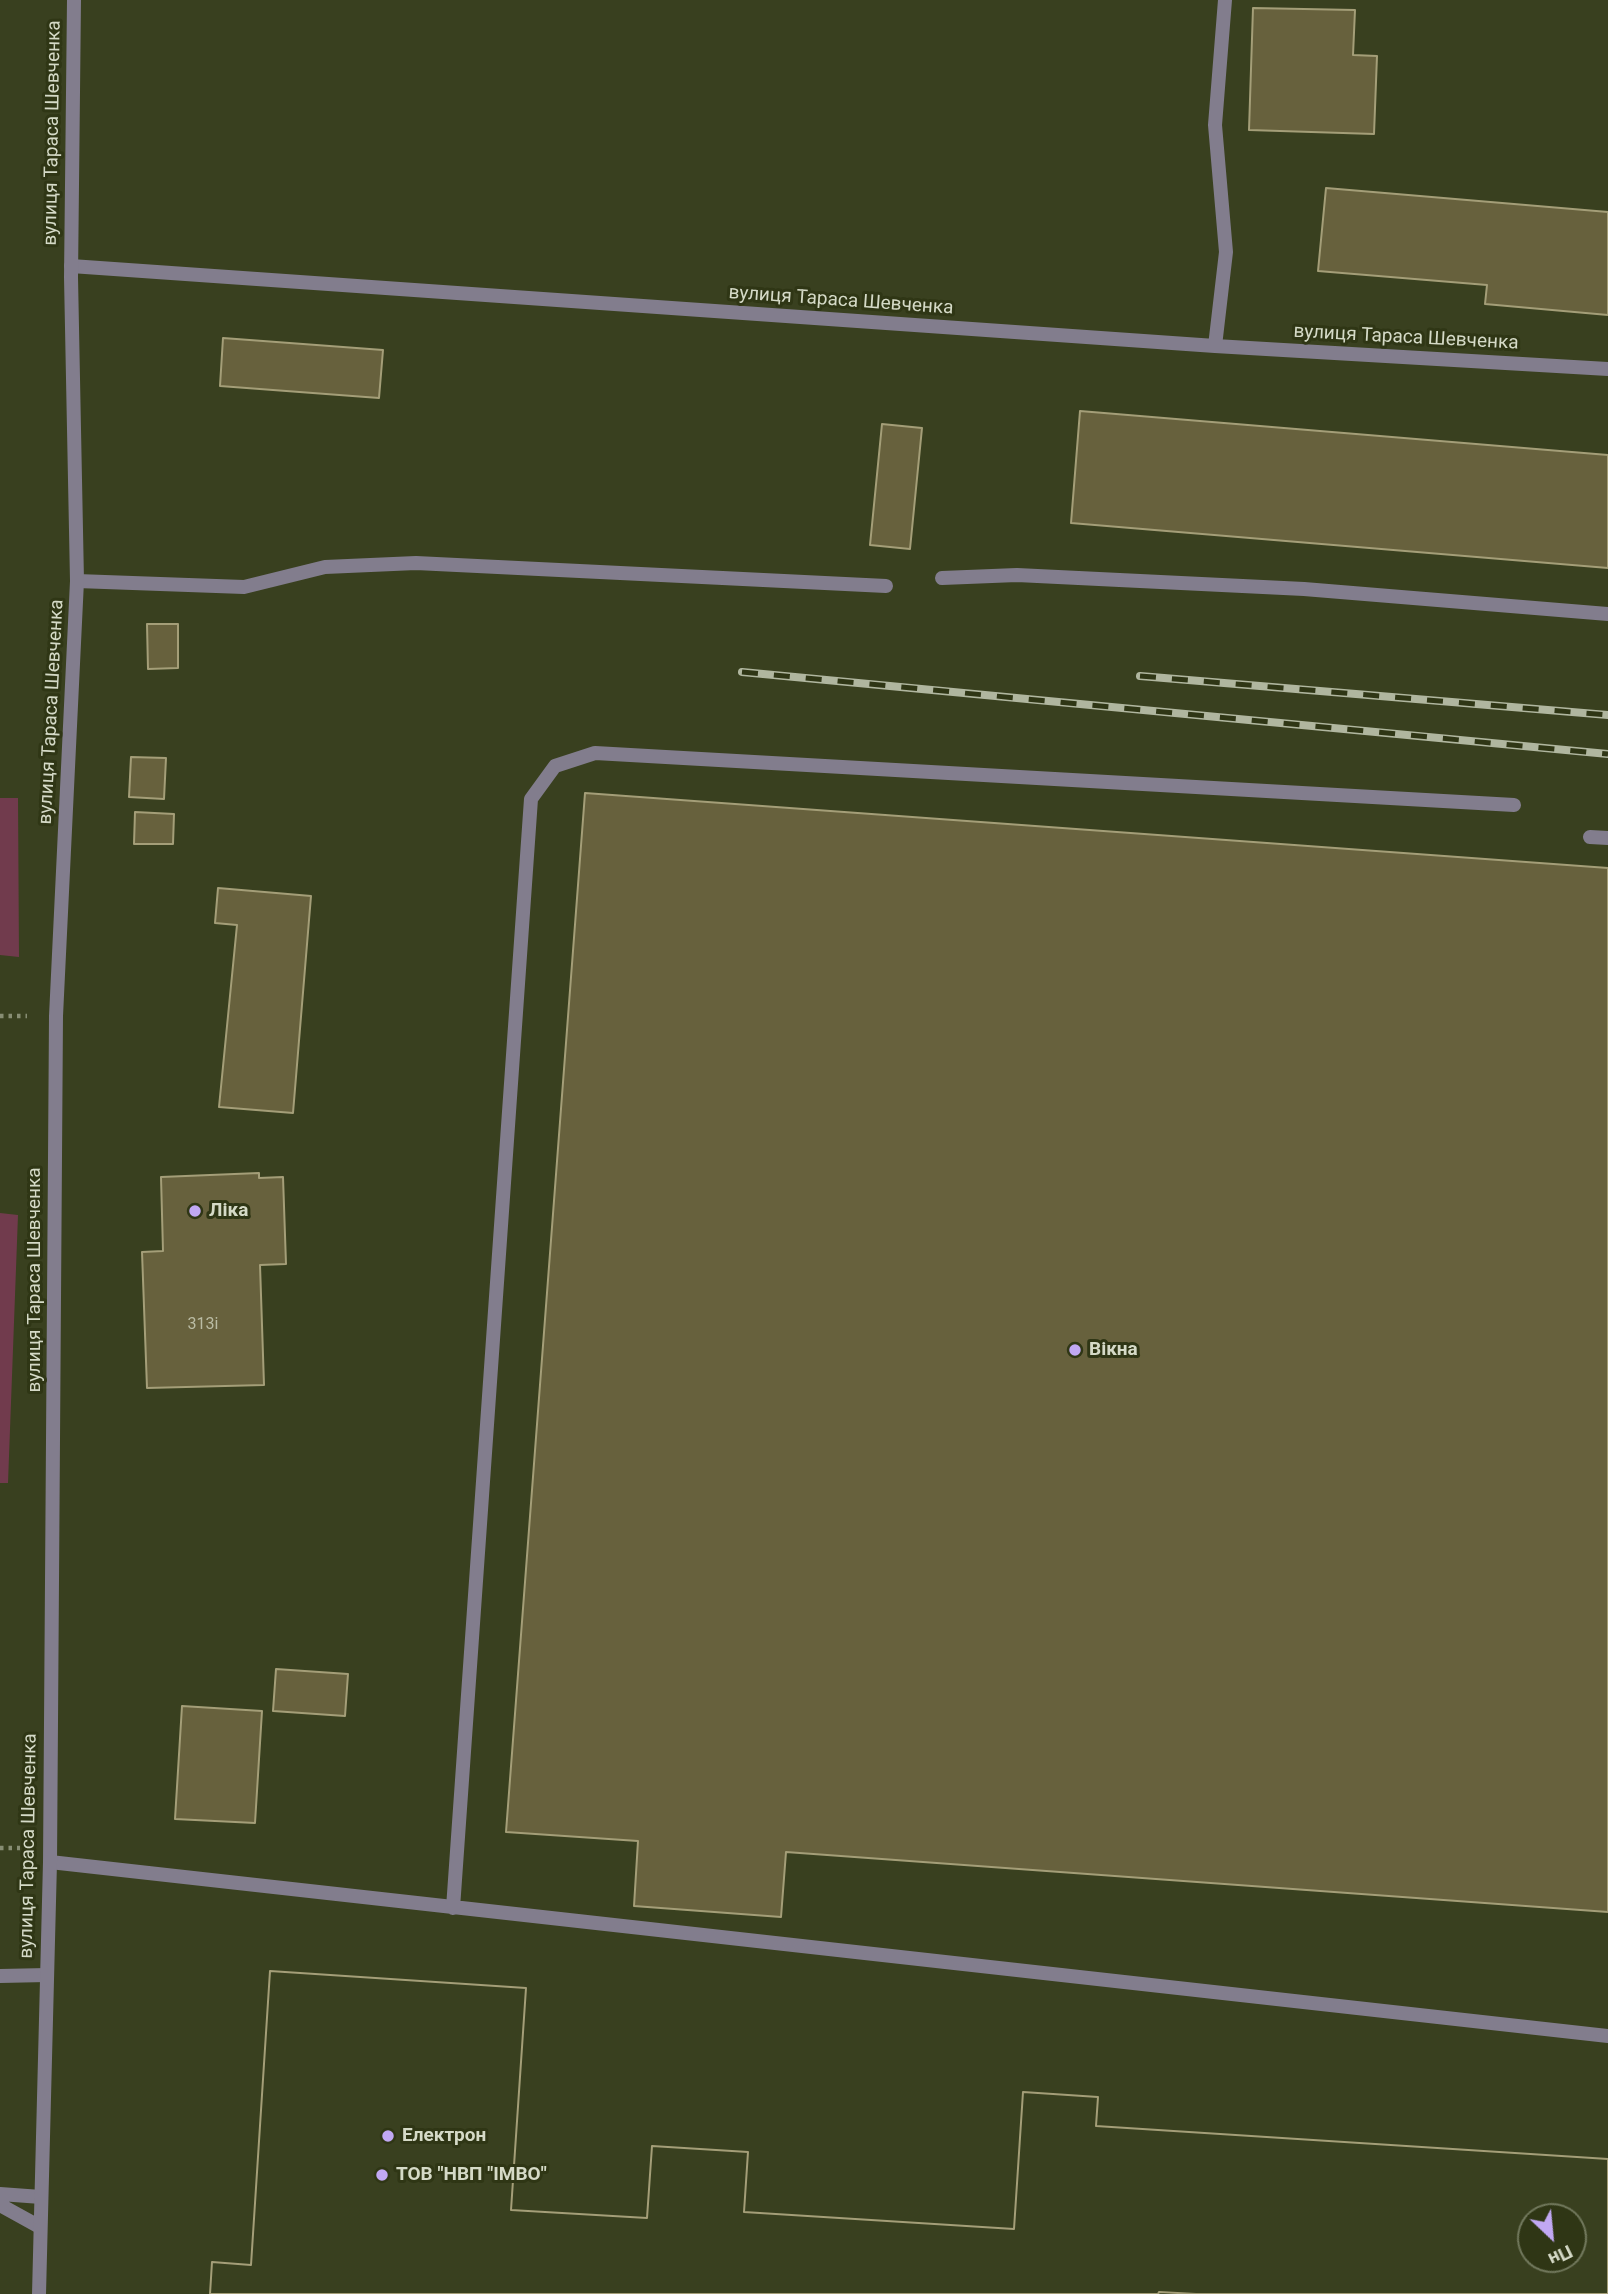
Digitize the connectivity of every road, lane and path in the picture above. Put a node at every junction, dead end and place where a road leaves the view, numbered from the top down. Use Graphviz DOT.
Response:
graph roads {
  1 [pos="74,0"];
  2 [pos="1225,0"];
  3 [pos="71,266"];
  4 [pos="1215,346"];
  5 [pos="1608,369"];
  6 [pos="943,578"];
  7 [pos="77,581"];
  8 [pos="886,586"];
  9 [pos="1608,614"];
  10 [pos="1514,804"];
  11 [pos="1590,837"];
  12 [pos="1608,838"];
  13 [pos="0,1848"];
  14 [pos="20,1848"];
  15 [pos="50,1863"];
  16 [pos="453,1908"];
  17 [pos="47,1975"];
  18 [pos="0,1976"];
  19 [pos="1608,2036"];
  20 [pos="0,2194"];
  21 [pos="41,2197"];
  22 [pos="0,2205"];
  23 [pos="40,2227"];
  24 [pos="39,2294"];
  1 -- 3 [label="street, вулиця Тараса Шевченка"];
  2 -- 4 [label="street"];
  3 -- 4 [label="street, вулиця Тараса Шевченка"];
  3 -- 7 [label="street, вулиця Тараса Шевченка"];
  4 -- 5 [label="street, вулиця Тараса Шевченка"];
  6 -- 9 [label="street"];
  7 -- 8 [label="street"];
  7 -- 15 [label="street, вулиця Тараса Шевченка"];
  10 -- 16 [label="street"];
  11 -- 12 [label="street"];
  13 -- 14 [label="path"];
  15 -- 16 [label="street"];
  15 -- 17 [label="street, вулиця Тараса Шевченка"];
  16 -- 19 [label="street"];
  17 -- 18 [label="street"];
  17 -- 21 [label="street, вулиця Тараса Шевченка"];
  20 -- 21 [label="street"];
  21 -- 23 [label="street, вулиця Тараса Шевченка"];
  22 -- 23 [label="street"];
  23 -- 24 [label="street, вулиця Тараса Шевченка"];
}
